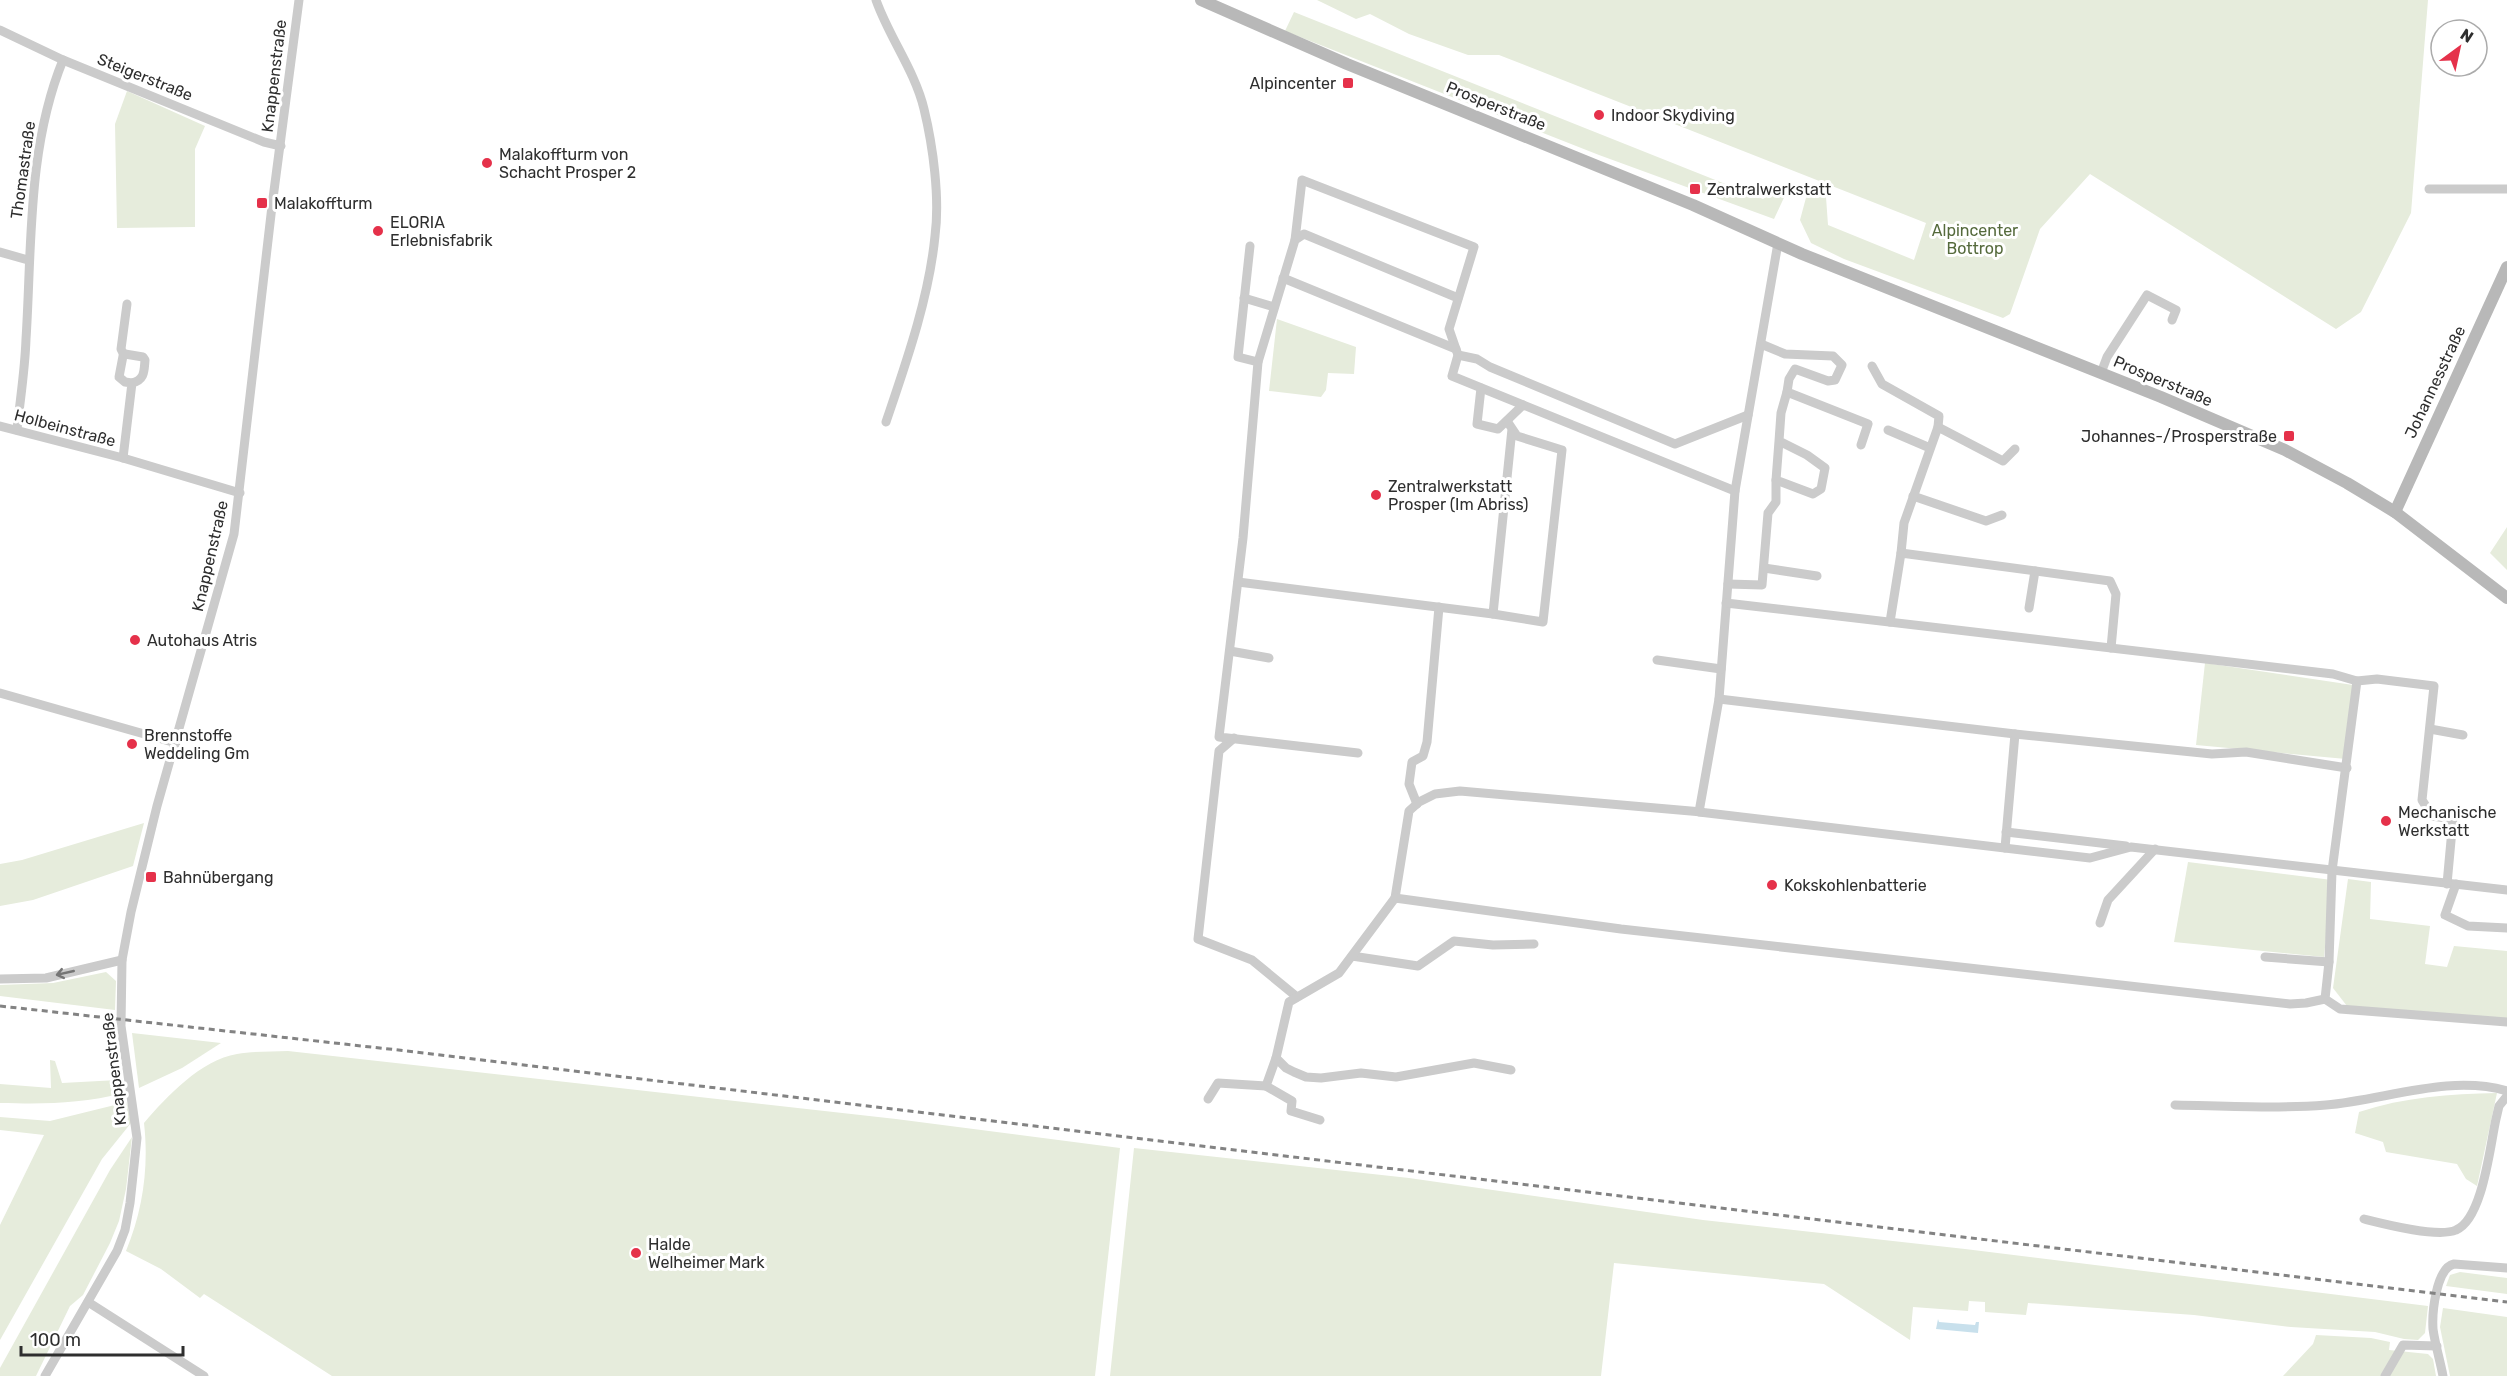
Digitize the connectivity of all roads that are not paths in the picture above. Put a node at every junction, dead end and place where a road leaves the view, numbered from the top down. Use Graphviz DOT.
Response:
graph roads {
  1 [pos="299,0"];
  2 [pos="876,0"];
  3 [pos="1201,0"];
  4 [pos="0,30"];
  5 [pos="63,60"];
  6 [pos="281,146"];
  7 [pos="2429,189"];
  8 [pos="2507,189"];
  9 [pos="1295,240"];
  10 [pos="1778,243"];
  11 [pos="1250,246"];
  12 [pos="0,252"];
  13 [pos="28,260"];
  14 [pos="2507,267"];
  15 [pos="1283,278"];
  16 [pos="1245,298"];
  17 [pos="1458,298"];
  18 [pos="127,304"];
  19 [pos="1274,307"];
  20 [pos="2172,320"];
  21 [pos="1761,344"];
  22 [pos="1457,352"];
  23 [pos="124,355"];
  24 [pos="1258,362"];
  25 [pos="1872,366"];
  26 [pos="2101,373"];
  27 [pos="132,383"];
  28 [pos="1481,388"];
  29 [pos="1787,392"];
  30 [pos="1523,405"];
  31 [pos="1748,415"];
  32 [pos="886,422"];
  33 [pos="1509,425"];
  34 [pos="0,426"];
  35 [pos="1938,427"];
  36 [pos="17,430"];
  37 [pos="1888,430"];
  38 [pos="1779,441"];
  39 [pos="1861,445"];
  40 [pos="1930,448"];
  41 [pos="2015,449"];
  42 [pos="123,458"];
  43 [pos="1776,480"];
  44 [pos="1735,491"];
  45 [pos="240,493"];
  46 [pos="1913,496"];
  47 [pos="2395,512"];
  48 [pos="2001,515"];
  49 [pos="1901,553"];
  50 [pos="1764,568"];
  51 [pos="2035,571"];
  52 [pos="1817,576"];
  53 [pos="1238,582"];
  54 [pos="1728,584"];
  55 [pos="2507,598"];
  56 [pos="1726,603"];
  57 [pos="1439,607"];
  58 [pos="2029,608"];
  59 [pos="1492,614"];
  60 [pos="1890,622"];
  61 [pos="2111,648"];
  62 [pos="1230,651"];
  63 [pos="1269,658"];
  64 [pos="1657,660"];
  65 [pos="1721,669"];
  66 [pos="2357,681"];
  67 [pos="0,693"];
  68 [pos="1719,699"];
  69 [pos="2430,729"];
  70 [pos="2015,734"];
  71 [pos="2463,735"];
  72 [pos="1234,738"];
  73 [pos="176,743"];
  74 [pos="1358,753"];
  75 [pos="2347,768"];
  76 [pos="1417,804"];
  77 [pos="1709,813"];
  78 [pos="2006,832"];
  79 [pos="2131,847"];
  80 [pos="2005,848"];
  81 [pos="2155,849"];
  82 [pos="2332,871"];
  83 [pos="2451,884"];
  84 [pos="2507,890"];
  85 [pos="1395,898"];
  86 [pos="2100,923"];
  87 [pos="2507,928"];
  88 [pos="1534,944"];
  89 [pos="1352,956"];
  90 [pos="2265,957"];
  91 [pos="122,960"];
  92 [pos="2329,962"];
  93 [pos="0,979"];
  94 [pos="1297,997"];
  95 [pos="2325,999"];
  96 [pos="2507,1022"];
  97 [pos="1276,1058"];
  98 [pos="1510,1070"];
  99 [pos="1266,1086"];
  100 [pos="2507,1091"];
  101 [pos="2507,1096"];
  102 [pos="1208,1099"];
  103 [pos="2175,1105"];
  104 [pos="1320,1120"];
  105 [pos="2364,1219"];
  106 [pos="2507,1268"];
  107 [pos="88,1302"];
  108 [pos="2437,1346"];
  109 [pos="201,1375"];
  110 [pos="45,1376"];
  111 [pos="2385,1376"];
  112 [pos="2443,1376"];
  1 -- 6 [label="street, Knappenstraße"];
  2 -- 32 [label="street"];
  3 -- 10 [label="main road, Prosperstraße"];
  4 -- 5 [label="street, Steigerstraße"];
  5 -- 6 [label="street, Steigerstraße"];
  5 -- 13 [label="street, Thomastraße"];
  6 -- 45 [label="street, Knappenstraße"];
  7 -- 8 [label="street"];
  9 -- 15 [label="street"];
  9 -- 17 [label="street"];
  9 -- 17 [label="street"];
  10 -- 21 [label="street"];
  10 -- 26 [label="main road, Prosperstraße"];
  11 -- 16 [label="street"];
  12 -- 13 [label="street"];
  13 -- 36 [label="street, Thomastraße"];
  14 -- 47 [label="main road, Johannesstraße"];
  15 -- 19 [label="street"];
  15 -- 22 [label="street"];
  16 -- 19 [label="street"];
  16 -- 24 [label="street"];
  17 -- 22 [label="street"];
  18 -- 23 [label="street"];
  19 -- 24 [label="street"];
  20 -- 26 [label="street"];
  21 -- 29 [label="street"];
  21 -- 31 [label="street"];
  22 -- 28 [label="street"];
  22 -- 31 [label="street"];
  23 -- 27 [label="street"];
  23 -- 27 [label="street, Holbeinstraße"];
  24 -- 53 [label="street"];
  25 -- 35 [label="street"];
  26 -- 47 [label="main road, Prosperstraße"];
  27 -- 42 [label="street, Holbeinstraße"];
  28 -- 30 [label="street"];
  28 -- 33 [label="street"];
  29 -- 38 [label="street"];
  29 -- 39 [label="street"];
  30 -- 33 [label="street"];
  30 -- 44 [label="street"];
  31 -- 44 [label="street"];
  33 -- 59 [label="street"];
  33 -- 59 [label="street"];
  34 -- 36 [label="street, Holbeinstraße"];
  35 -- 40 [label="street"];
  35 -- 41 [label="street"];
  36 -- 42 [label="street, Holbeinstraße"];
  37 -- 40 [label="street"];
  38 -- 43 [label="street"];
  38 -- 43 [label="street"];
  40 -- 46 [label="street"];
  42 -- 45 [label="street, Holbeinstraße"];
  43 -- 50 [label="street"];
  44 -- 54 [label="street"];
  45 -- 73 [label="street, Knappenstraße"];
  46 -- 48 [label="street"];
  46 -- 49 [label="street"];
  47 -- 55 [label="main road, Prosperstraße"];
  49 -- 51 [label="street"];
  49 -- 60 [label="street"];
  50 -- 52 [label="street"];
  50 -- 54 [label="street"];
  51 -- 58 [label="street"];
  51 -- 61 [label="street"];
  53 -- 57 [label="street"];
  53 -- 62 [label="street"];
  54 -- 56 [label="street"];
  56 -- 60 [label="street"];
  56 -- 65 [label="street"];
  57 -- 59 [label="street"];
  57 -- 76 [label="street"];
  60 -- 61 [label="street"];
  61 -- 66 [label="street"];
  62 -- 63 [label="street"];
  62 -- 72 [label="street"];
  64 -- 65 [label="street"];
  65 -- 68 [label="street"];
  66 -- 69 [label="street"];
  66 -- 75 [label="street"];
  67 -- 73 [label="street"];
  68 -- 70 [label="street"];
  68 -- 77 [label="street"];
  69 -- 71 [label="street"];
  69 -- 83 [label="street"];
  70 -- 75 [label="street"];
  70 -- 78 [label="street"];
  72 -- 74 [label="street"];
  72 -- 94 [label="street"];
  73 -- 91 [label="street, Knappenstraße"];
  75 -- 82 [label="street"];
  76 -- 77 [label="street"];
  76 -- 85 [label="street"];
  77 -- 80 [label="street"];
  78 -- 79 [label="street"];
  78 -- 80 [label="street"];
  79 -- 80 [label="street"];
  79 -- 81 [label="street"];
  81 -- 82 [label="street"];
  81 -- 86 [label="street"];
  82 -- 83 [label="street"];
  82 -- 92 [label="street"];
  83 -- 84 [label="street"];
  83 -- 87 [label="street"];
  85 -- 89 [label="street"];
  85 -- 95 [label="street"];
  88 -- 89 [label="street"];
  89 -- 94 [label="street"];
  90 -- 92 [label="street"];
  91 -- 93 [label="street, one-way"];
  91 -- 107 [label="street, Knappenstraße"];
  92 -- 95 [label="street"];
  94 -- 97 [label="street"];
  95 -- 96 [label="street"];
  97 -- 98 [label="street"];
  97 -- 99 [label="street"];
  99 -- 102 [label="street"];
  99 -- 104 [label="street"];
  100 -- 103 [label="street"];
  101 -- 105 [label="street"];
  106 -- 108 [label="street"];
  107 -- 109 [label="street"];
  107 -- 110 [label="street, Knappenstraße"];
  108 -- 111 [label="street"];
  108 -- 112 [label="street"];
}
